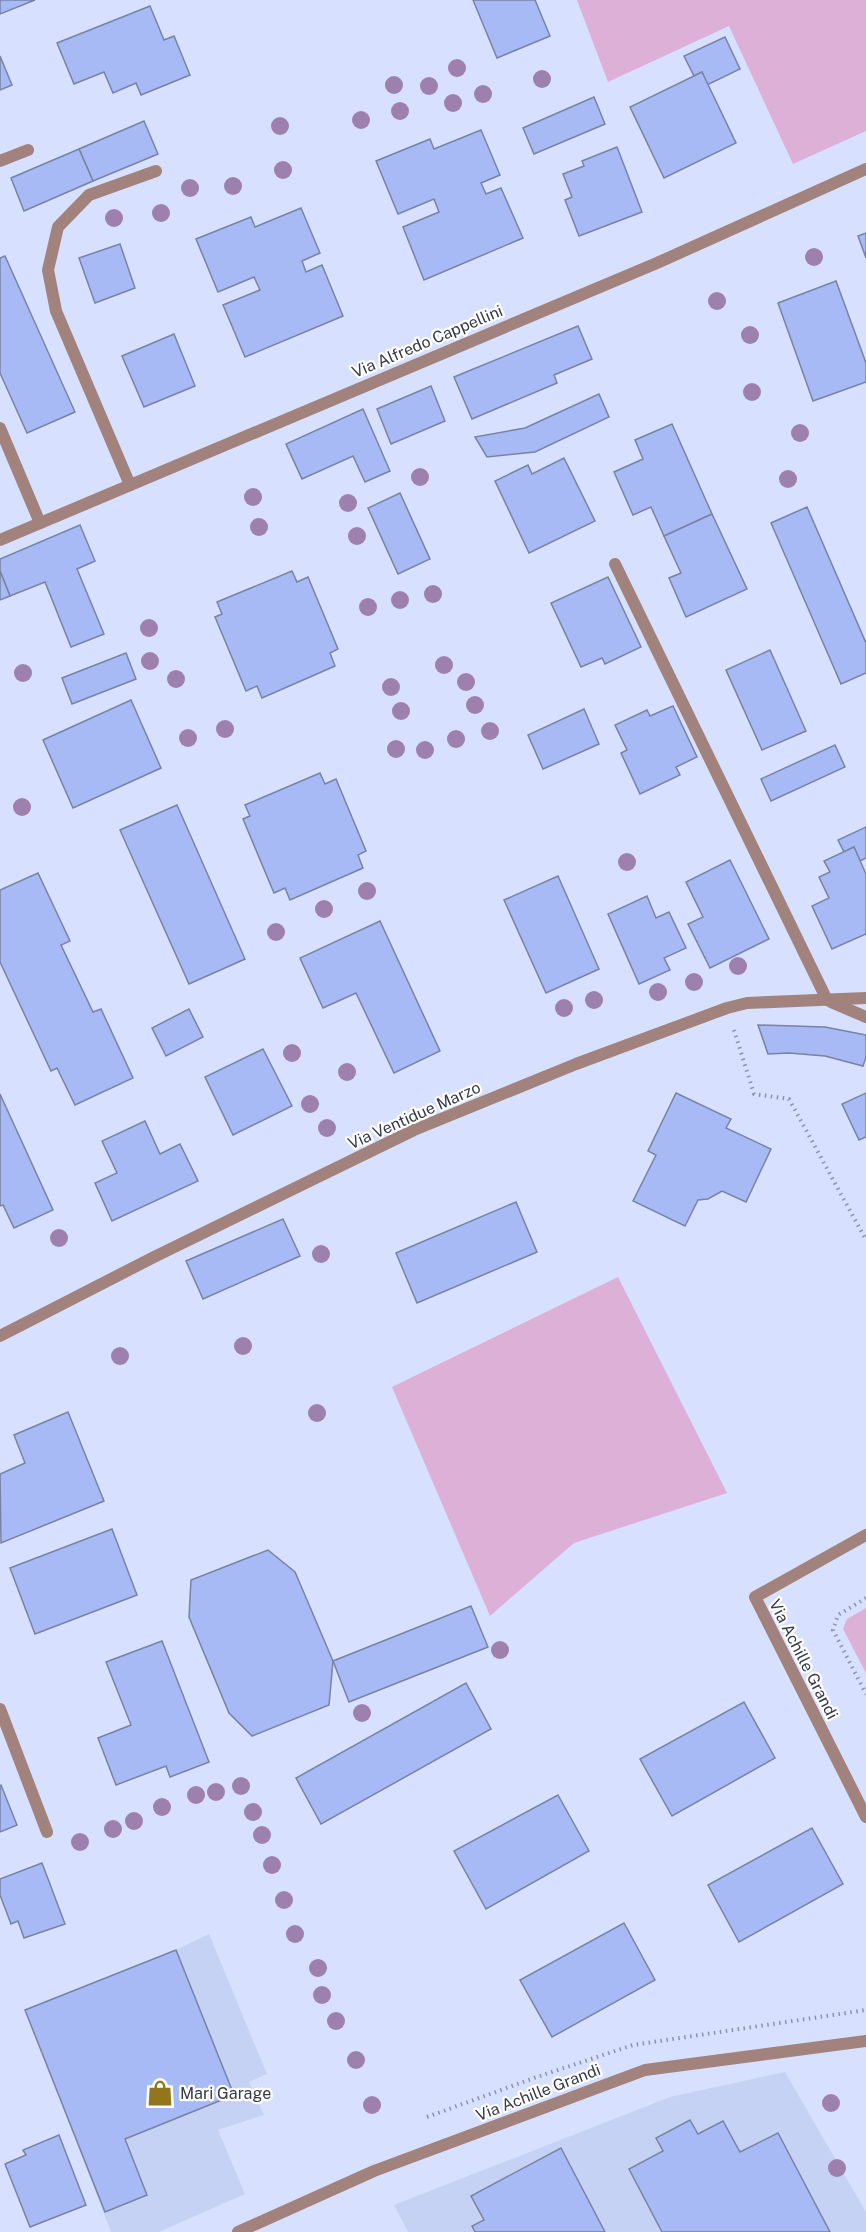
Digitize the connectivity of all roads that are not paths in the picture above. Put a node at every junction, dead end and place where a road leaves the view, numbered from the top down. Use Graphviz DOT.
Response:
graph roads {
  1 [pos="28,150"];
  2 [pos="0,161"];
  3 [pos="866,169"];
  4 [pos="156,171"];
  5 [pos="0,428"];
  6 [pos="130,485"];
  7 [pos="40,523"];
  8 [pos="0,540"];
  9 [pos="615,564"];
  10 [pos="866,998"];
  11 [pos="827,1000"];
  12 [pos="866,1017"];
  13 [pos="0,1336"];
  14 [pos="866,1535"];
  15 [pos="0,1709"];
  16 [pos="866,1817"];
  17 [pos="47,1832"];
  18 [pos="866,2041"];
  19 [pos="238,2232"];
  1 -- 2 [label="street"];
  3 -- 6 [label="street, Via Alfredo Cappellini"];
  4 -- 6 [label="street"];
  5 -- 7 [label="street"];
  6 -- 7 [label="street, Via Alfredo Cappellini"];
  7 -- 8 [label="street, Via Alfredo Cappellini"];
  9 -- 11 [label="street"];
  10 -- 11 [label="street, Via Ventidue Marzo"];
  11 -- 12 [label="street"];
  11 -- 13 [label="street, Via Ventidue Marzo"];
  14 -- 16 [label="street, Via Achille Grandi"];
  15 -- 17 [label="street"];
  18 -- 19 [label="street, Via Achille Grandi"];
}
